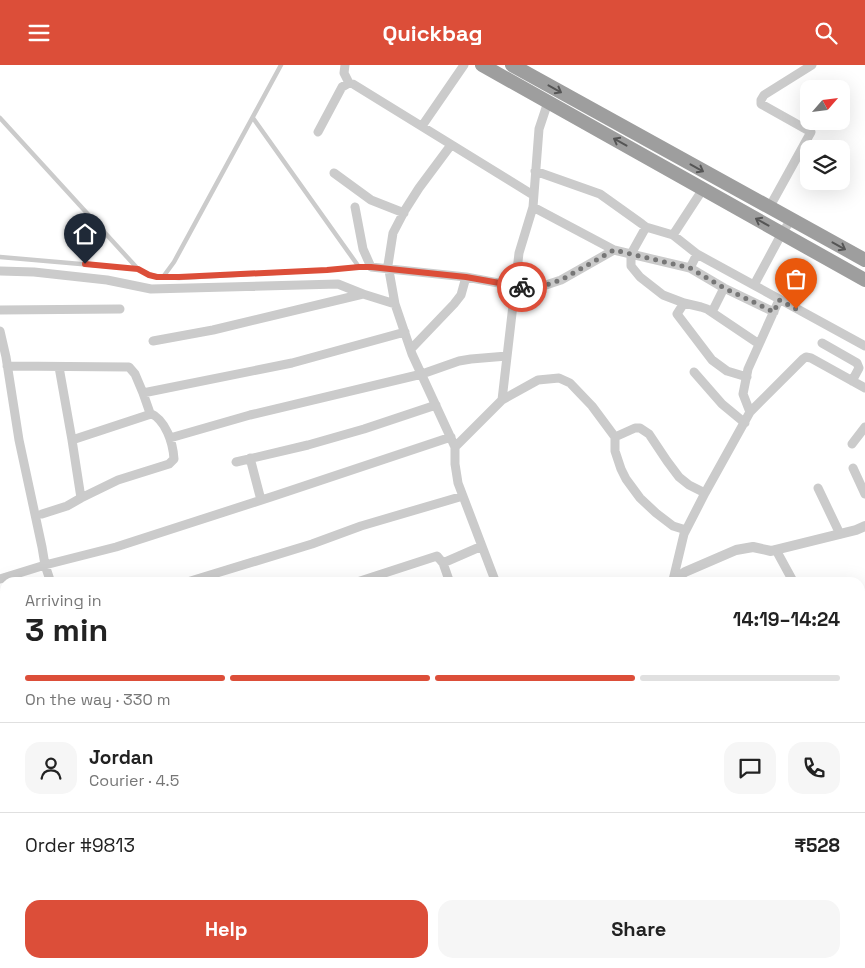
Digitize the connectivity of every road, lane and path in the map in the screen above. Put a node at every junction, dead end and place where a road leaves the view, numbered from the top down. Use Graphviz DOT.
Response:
graph roads {
  1 [pos="281,65"];
  2 [pos="345,65"];
  3 [pos="464,65"];
  4 [pos="482,65"];
  5 [pos="512,65"];
  6 [pos="812,65"];
  7 [pos="350,83"];
  8 [pos="548,102"];
  9 [pos="0,118"];
  10 [pos="252,118"];
  11 [pos="422,126"];
  12 [pos="318,132"];
  13 [pos="451,145"];
  14 [pos="535,171"];
  15 [pos="334,173"];
  16 [pos="703,189"];
  17 [pos="533,195"];
  18 [pos="355,207"];
  19 [pos="533,207"];
  20 [pos="769,208"];
  21 [pos="404,213"];
  22 [pos="791,220"];
  23 [pos="646,227"];
  24 [pos="782,233"];
  25 [pos="673,235"];
  26 [pos="614,250"];
  27 [pos="632,253"];
  28 [pos="697,254"];
  29 [pos="0,257"];
  30 [pos="865,260"];
  31 [pos="359,267"];
  32 [pos="371,267"];
  33 [pos="690,268"];
  34 [pos="138,269"];
  35 [pos="388,269"];
  36 [pos="0,271"];
  37 [pos="163,277"];
  38 [pos="466,277"];
  39 [pos="865,280"];
  40 [pos="754,285"];
  41 [pos="515,286"];
  42 [pos="724,288"];
  43 [pos="363,294"];
  44 [pos="779,300"];
  45 [pos="684,303"];
  46 [pos="395,304"];
  47 [pos="120,309"];
  48 [pos="0,310"];
  49 [pos="712,312"];
  50 [pos="774,312"];
  51 [pos="0,331"];
  52 [pos="405,332"];
  53 [pos="153,341"];
  54 [pos="822,343"];
  55 [pos="759,344"];
  56 [pos="865,346"];
  57 [pos="411,349"];
  58 [pos="507,356"];
  59 [pos="7,367"];
  60 [pos="59,367"];
  61 [pos="694,372"];
  62 [pos="422,374"];
  63 [pos="747,377"];
  64 [pos="852,381"];
  65 [pos="865,388"];
  66 [pos="144,393"];
  67 [pos="502,399"];
  68 [pos="436,405"];
  69 [pos="750,412"];
  70 [pos="150,413"];
  71 [pos="745,423"];
  72 [pos="865,427"];
  73 [pos="451,437"];
  74 [pos="615,437"];
  75 [pos="170,438"];
  76 [pos="72,441"];
  77 [pos="852,444"];
  78 [pos="455,447"];
  79 [pos="250,459"];
  80 [pos="236,462"];
  81 [pos="853,467"];
  82 [pos="818,488"];
  83 [pos="705,493"];
  84 [pos="865,494"];
  85 [pos="463,496"];
  86 [pos="81,498"];
  87 [pos="261,500"];
  88 [pos="42,515"];
  89 [pos="865,525"];
  90 [pos="686,531"];
  91 [pos="840,534"];
  92 [pos="482,546"];
  93 [pos="776,550"];
  94 [pos="443,563"];
  95 [pos="45,565"];
  96 [pos="6,577"];
  97 [pos="48,577"];
  98 [pos="203,577"];
  99 [pos="372,577"];
  100 [pos="448,577"];
  101 [pos="494,577"];
  102 [pos="672,577"];
  103 [pos="677,577"];
  104 [pos="791,577"];
  1 -- 10 [label="lane"];
  2 -- 7 [label="street"];
  3 -- 11 [label="street"];
  4 -- 8 [label="highway"];
  5 -- 20 [label="highway, one-way"];
  6 -- 20 [label="street"];
  7 -- 11 [label="street"];
  7 -- 12 [label="street"];
  8 -- 14 [label="street"];
  16 -- 8 [label="highway, one-way"];
  9 -- 34 [label="lane"];
  10 -- 31 [label="lane"];
  10 -- 37 [label="lane"];
  11 -- 13 [label="street"];
  13 -- 17 [label="street"];
  13 -- 21 [label="street"];
  14 -- 17 [label="street"];
  14 -- 23 [label="street"];
  15 -- 21 [label="street"];
  24 -- 16 [label="highway, one-way"];
  16 -- 25 [label="street"];
  17 -- 19 [label="street"];
  18 -- 32 [label="street"];
  19 -- 26 [label="street"];
  19 -- 41 [label="street"];
  20 -- 22 [label="highway"];
  21 -- 35 [label="street"];
  22 -- 24 [label="street"];
  22 -- 30 [label="highway, one-way"];
  23 -- 25 [label="street"];
  23 -- 27 [label="street"];
  24 -- 39 [label="highway"];
  24 -- 40 [label="street"];
  25 -- 28 [label="street"];
  26 -- 27 [label="street"];
  26 -- 41 [label="street"];
  27 -- 33 [label="street"];
  27 -- 45 [label="street"];
  28 -- 33 [label="street"];
  28 -- 40 [label="street"];
  29 -- 34 [label="lane"];
  31 -- 32 [label="lane"];
  31 -- 37 [label="lane"];
  32 -- 35 [label="street"];
  33 -- 42 [label="street"];
  34 -- 37 [label="lane"];
  35 -- 38 [label="street"];
  35 -- 46 [label="street"];
  36 -- 43 [label="street"];
  38 -- 41 [label="street"];
  38 -- 57 [label="street"];
  40 -- 44 [label="street"];
  41 -- 58 [label="street"];
  42 -- 49 [label="street"];
  42 -- 50 [label="street"];
  43 -- 46 [label="street"];
  43 -- 53 [label="street"];
  44 -- 50 [label="street"];
  44 -- 56 [label="street"];
  45 -- 49 [label="street"];
  45 -- 63 [label="street"];
  46 -- 52 [label="street"];
  47 -- 48 [label="street"];
  49 -- 55 [label="street"];
  50 -- 55 [label="street"];
  51 -- 59 [label="street"];
  52 -- 57 [label="street"];
  52 -- 66 [label="street"];
  54 -- 64 [label="street"];
  55 -- 63 [label="street"];
  57 -- 62 [label="street"];
  58 -- 62 [label="street"];
  58 -- 67 [label="street"];
  59 -- 60 [label="street"];
  59 -- 95 [label="street"];
  60 -- 66 [label="street"];
  60 -- 76 [label="street"];
  61 -- 71 [label="street"];
  62 -- 68 [label="street"];
  62 -- 75 [label="street"];
  63 -- 69 [label="street"];
  64 -- 65 [label="street"];
  64 -- 69 [label="street"];
  66 -- 70 [label="street"];
  67 -- 74 [label="street"];
  67 -- 78 [label="street"];
  68 -- 73 [label="street"];
  68 -- 79 [label="street"];
  69 -- 71 [label="street"];
  70 -- 75 [label="street"];
  70 -- 76 [label="street"];
  71 -- 83 [label="street"];
  72 -- 77 [label="street"];
  73 -- 78 [label="street"];
  73 -- 87 [label="street"];
  74 -- 83 [label="street"];
  74 -- 90 [label="street"];
  75 -- 86 [label="street"];
  76 -- 86 [label="street"];
  78 -- 85 [label="street"];
  79 -- 80 [label="street"];
  79 -- 87 [label="street"];
  81 -- 84 [label="street"];
  82 -- 91 [label="street"];
  83 -- 90 [label="street"];
  85 -- 92 [label="street"];
  85 -- 98 [label="street"];
  86 -- 88 [label="street"];
  87 -- 95 [label="street"];
  89 -- 91 [label="street"];
  90 -- 102 [label="street"];
  91 -- 93 [label="street"];
  92 -- 94 [label="street"];
  92 -- 101 [label="street"];
  93 -- 103 [label="street"];
  93 -- 104 [label="street"];
  94 -- 99 [label="street"];
  94 -- 100 [label="street"];
  95 -- 96 [label="street"];
  95 -- 97 [label="street"];
}
